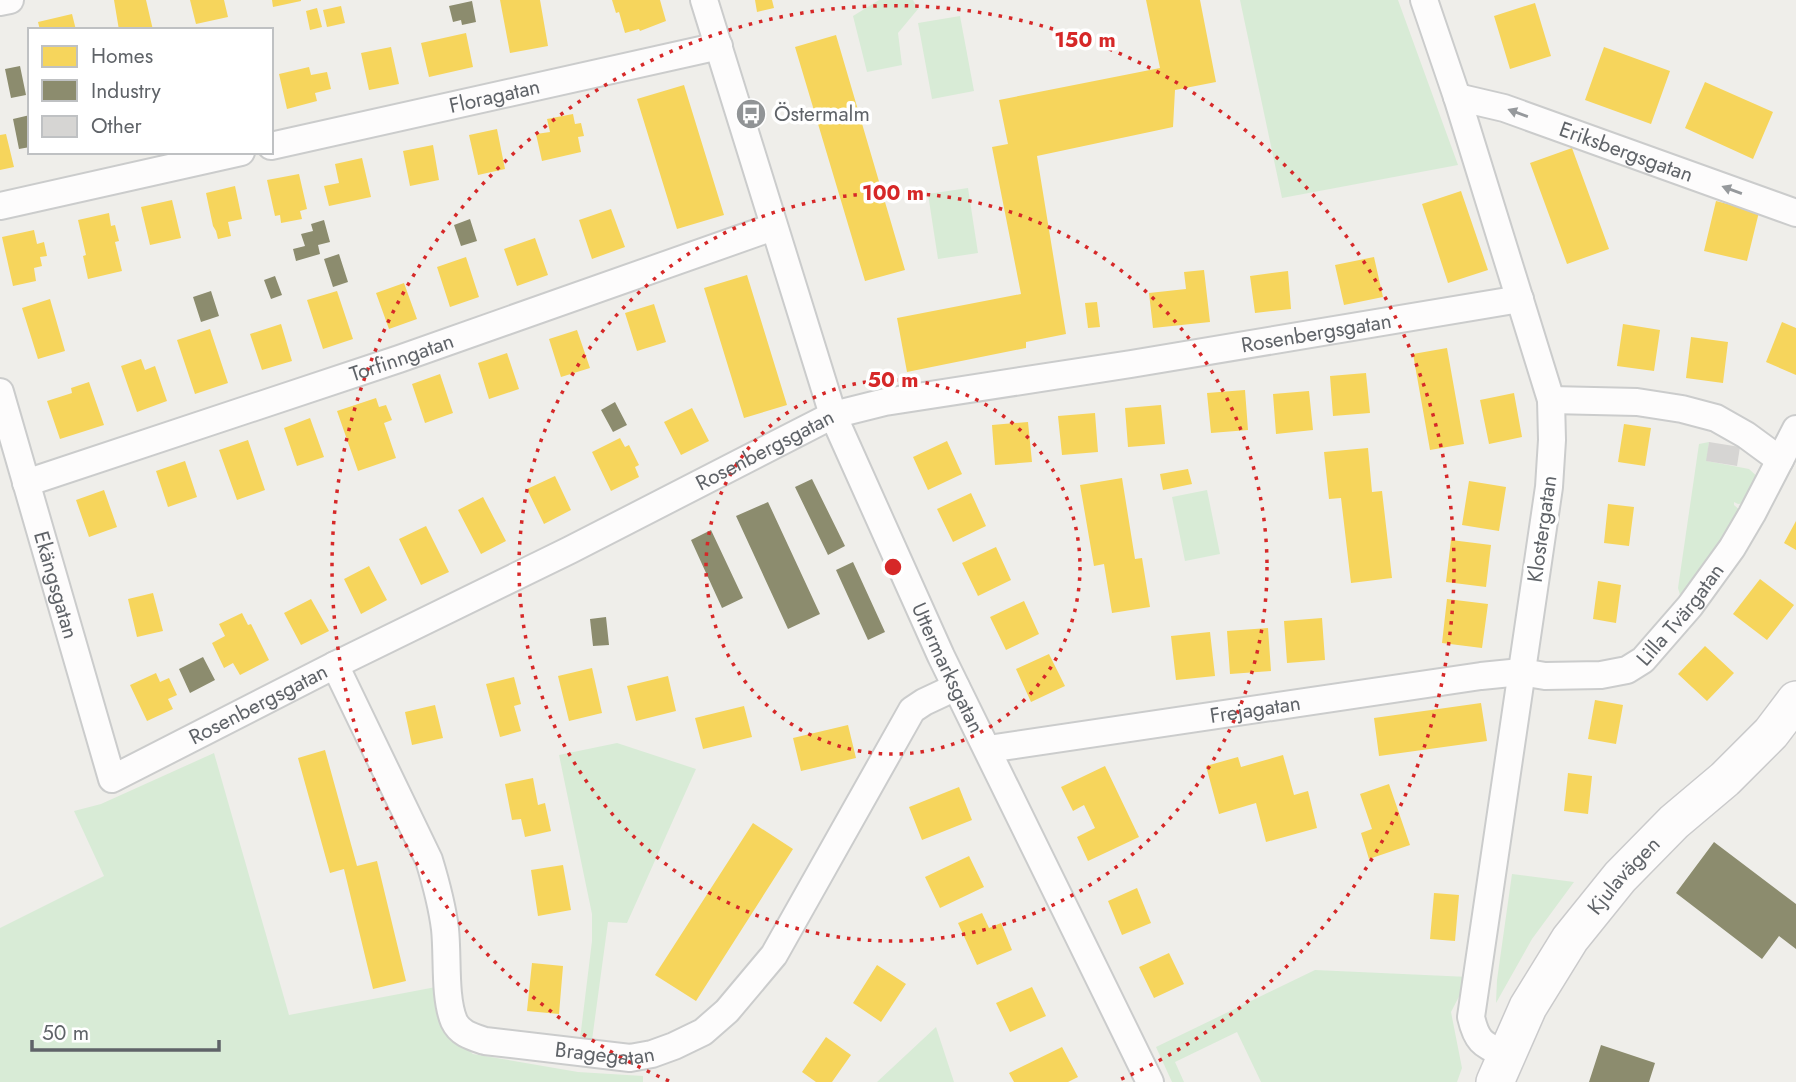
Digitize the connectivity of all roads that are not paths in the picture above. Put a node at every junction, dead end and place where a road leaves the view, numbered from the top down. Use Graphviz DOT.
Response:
graph roads {
  1 [pos="10,0"];
  2 [pos="704,0"];
  3 [pos="1424,0"];
  4 [pos="0,2"];
  5 [pos="719,46"];
  6 [pos="1457,97"];
  7 [pos="273,146"];
  8 [pos="233,154"];
  9 [pos="0,206"];
  10 [pos="1796,213"];
  11 [pos="773,227"];
  12 [pos="1520,299"];
  13 [pos="0,392"];
  14 [pos="1551,400"];
  15 [pos="833,415"];
  16 [pos="1796,429"];
  17 [pos="1780,460"];
  18 [pos="26,483"];
  19 [pos="335,665"];
  20 [pos="1521,672"];
  21 [pos="956,687"];
  22 [pos="1796,700"];
  23 [pos="988,749"];
  24 [pos="112,779"];
  25 [pos="1500,1069"];
  26 [pos="1150,1082"];
  1 -- 4 [label="street"];
  2 -- 5 [label="street, Uttermarksgatan"];
  3 -- 6 [label="street, Klostergatan"];
  5 -- 7 [label="street, Floragatan"];
  5 -- 11 [label="street, Uttermarksgatan"];
  10 -- 6 [label="street, Eriksbergsgatan, one-way"];
  6 -- 12 [label="street, Klostergatan"];
  8 -- 9 [label="street"];
  11 -- 15 [label="street, Uttermarksgatan"];
  11 -- 18 [label="street, Torfinngatan"];
  12 -- 14 [label="street, Klostergatan"];
  12 -- 15 [label="street, Rosenbergsgatan"];
  13 -- 18 [label="street, Ekängsgatan"];
  14 -- 17 [label="street"];
  14 -- 20 [label="street, Klostergatan"];
  15 -- 19 [label="street, Rosenbergsgatan"];
  15 -- 21 [label="street, Uttermarksgatan"];
  16 -- 17 [label="street, Lilla Tvärgatan"];
  17 -- 20 [label="street, Lilla Tvärgatan"];
  18 -- 24 [label="street, Ekängsgatan"];
  19 -- 21 [label="street, Bragegatan"];
  19 -- 24 [label="street, Rosenbergsgatan"];
  20 -- 23 [label="street, Frejagatan"];
  20 -- 25 [label="street, Klostergatan"];
  21 -- 23 [label="street, Uttermarksgatan"];
  22 -- 25 [label="street, Kjulavägen"];
  23 -- 26 [label="street, Uttermarksgatan"];
}
